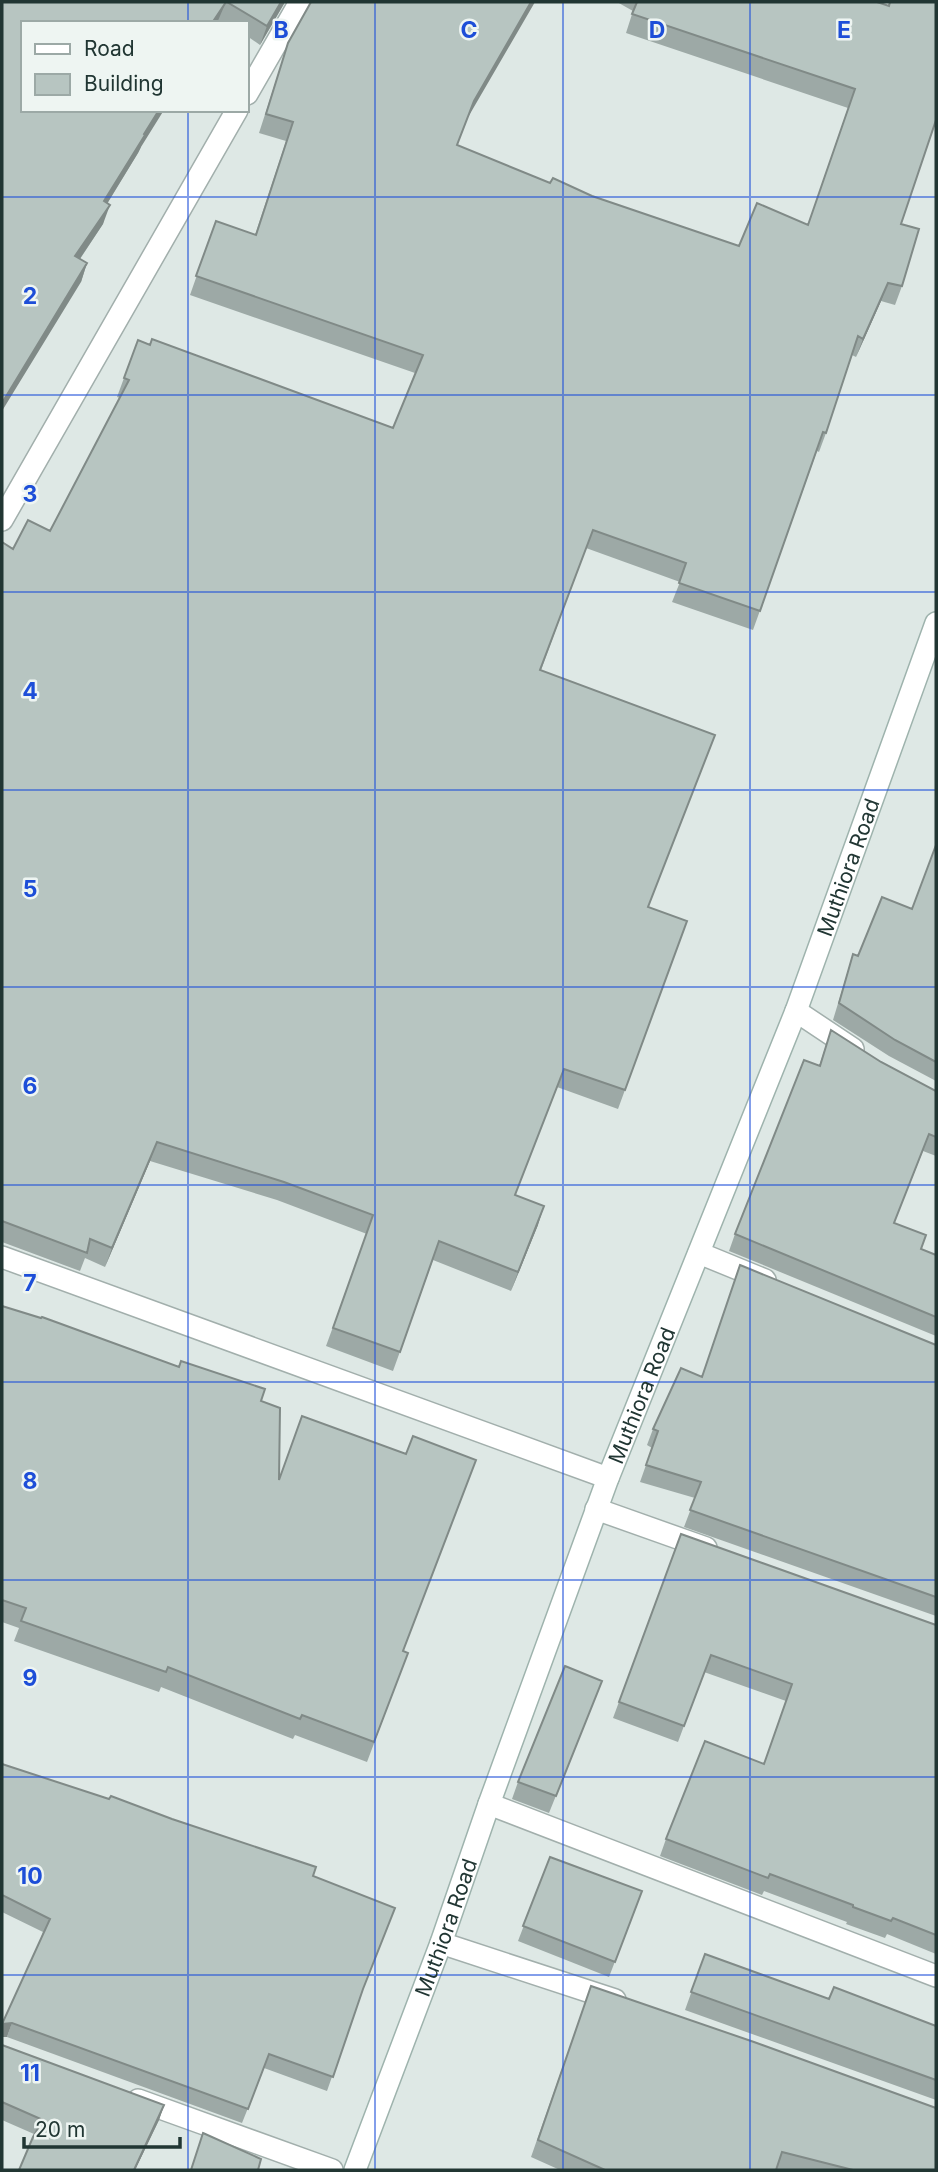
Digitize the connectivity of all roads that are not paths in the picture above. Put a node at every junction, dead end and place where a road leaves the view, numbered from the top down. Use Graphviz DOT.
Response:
graph roads {
  1 [pos="300,2"];
  2 [pos="248,92"];
  3 [pos="236,112"];
  4 [pos="2,520"];
  5 [pos="935,633"];
  6 [pos="796,1011"];
  7 [pos="870,1061"];
  8 [pos="699,1253"];
  9 [pos="2,1257"];
  10 [pos="786,1289"];
  11 [pos="608,1478"];
  12 [pos="596,1509"];
  13 [pos="727,1555"];
  14 [pos="489,1804"];
  15 [pos="441,1943"];
  16 [pos="936,1976"];
  17 [pos="640,2008"];
  18 [pos="116,2091"];
  19 [pos="332,2170"];
  20 [pos="355,2170"];
  1 -- 2 [label="street"];
  3 -- 4 [label="street"];
  5 -- 6 [label="street, Muthiora Road"];
  6 -- 7 [label="street"];
  6 -- 8 [label="street, Muthiora Road"];
  8 -- 10 [label="street"];
  8 -- 11 [label="street, Muthiora Road"];
  9 -- 11 [label="street"];
  11 -- 12 [label="street, Muthiora Road"];
  12 -- 13 [label="street"];
  12 -- 14 [label="street, Muthiora Road"];
  14 -- 15 [label="street, Muthiora Road"];
  14 -- 16 [label="street"];
  15 -- 17 [label="street"];
  15 -- 20 [label="street, Muthiora Road"];
  18 -- 19 [label="street"];
}
